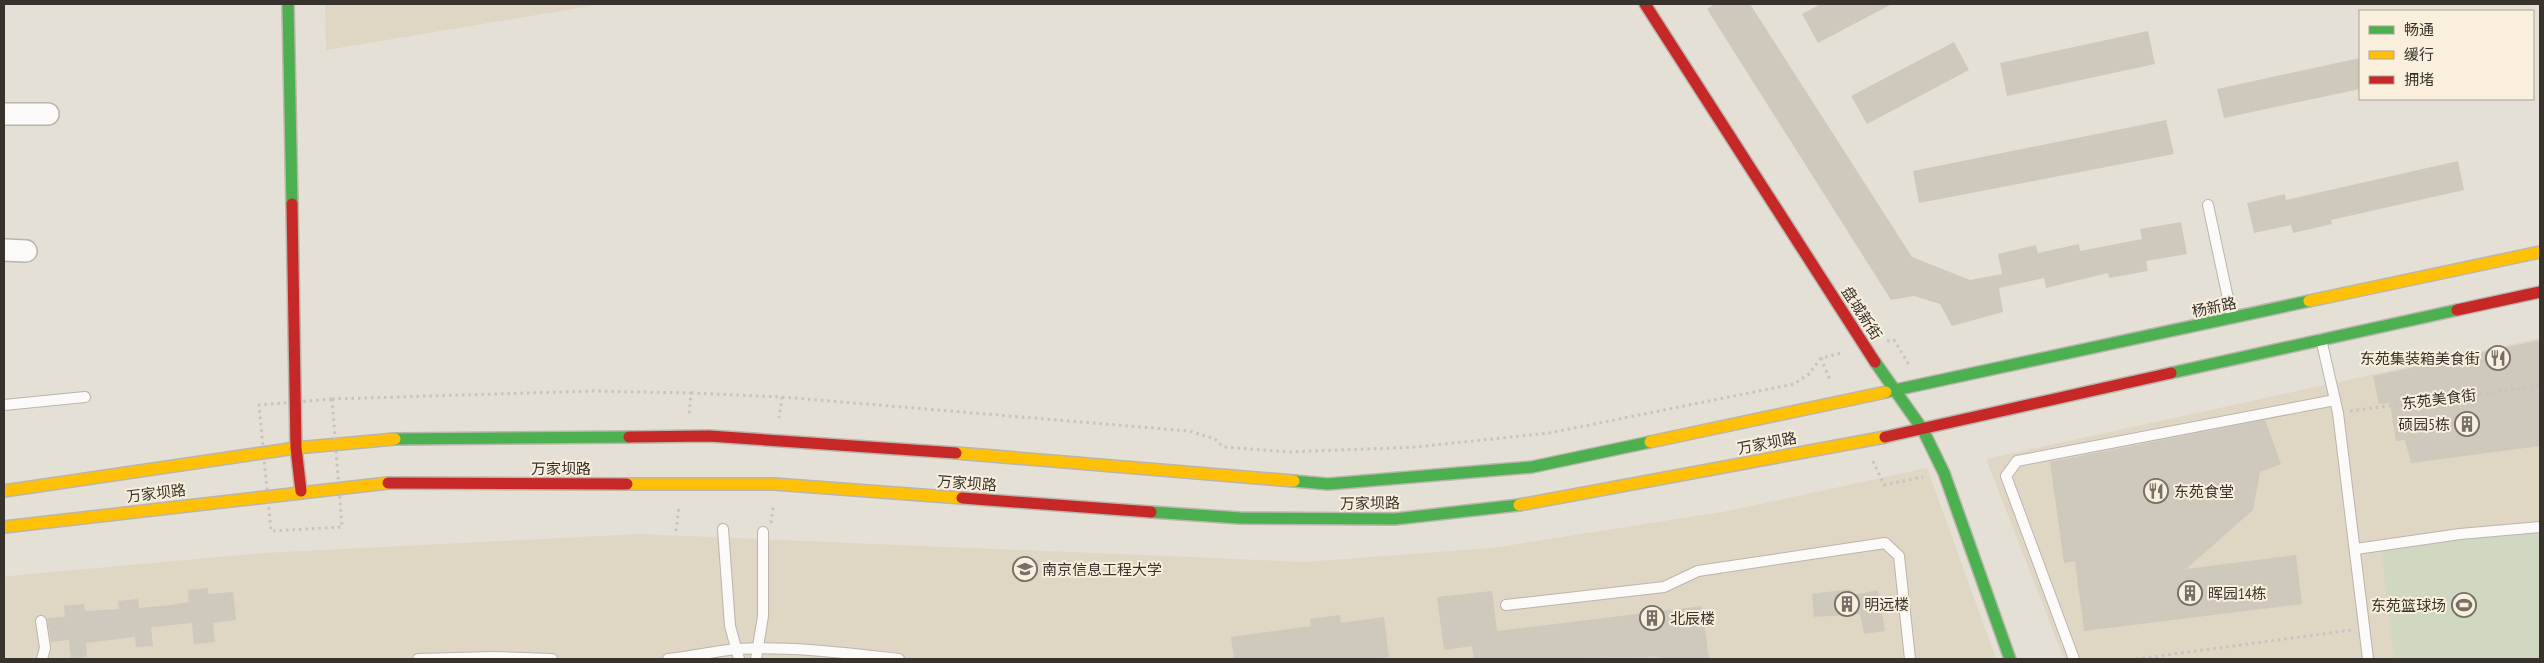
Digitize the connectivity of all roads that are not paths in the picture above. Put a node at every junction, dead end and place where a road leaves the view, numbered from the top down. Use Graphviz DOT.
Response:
graph roads {
  1 [pos="288,4"];
  2 [pos="1645,4"];
  3 [pos="4,114"];
  4 [pos="48,114"];
  5 [pos="2208,205"];
  6 [pos="4,250"];
  7 [pos="26,251"];
  8 [pos="2540,252"];
  9 [pos="2540,292"];
  10 [pos="2232,318"];
  11 [pos="2321,338"];
  12 [pos="1894,391"];
  13 [pos="85,397"];
  14 [pos="2335,400"];
  15 [pos="4,405"];
  16 [pos="1923,430"];
  17 [pos="296,448"];
  18 [pos="301,490"];
  19 [pos="4,491"];
  20 [pos="4,527"];
  21 [pos="2540,527"];
  22 [pos="723,529"];
  23 [pos="764,532"];
  24 [pos="2356,549"];
  25 [pos="1506,605"];
  26 [pos="41,621"];
  27 [pos="737,654"];
  28 [pos="756,654"];
  29 [pos="42,659"];
  30 [pos="418,659"];
  31 [pos="550,659"];
  32 [pos="668,659"];
  33 [pos="898,659"];
  34 [pos="1910,659"];
  35 [pos="2010,659"];
  36 [pos="2074,659"];
  37 [pos="2368,659"];
  1 -- 17 [label="main road"];
  2 -- 12 [label="main road, 盘城新街"];
  3 -- 4 [label="street"];
  5 -- 10 [label="lane"];
  6 -- 7 [label="street"];
  8 -- 10 [label="main road, 杨新路"];
  9 -- 11 [label="main road"];
  10 -- 12 [label="main road, 杨新路"];
  11 -- 14 [label="lane"];
  11 -- 16 [label="main road"];
  12 -- 16 [label="main road, 盘城新街"];
  12 -- 17 [label="main road, 万家坝路"];
  13 -- 15 [label="lane"];
  14 -- 24 [label="lane"];
  14 -- 36 [label="lane"];
  16 -- 18 [label="main road, 万家坝路"];
  16 -- 35 [label="main road, 盘城新街"];
  17 -- 18 [label="main road"];
  17 -- 19 [label="main road, 万家坝路"];
  18 -- 20 [label="main road, 万家坝路"];
  21 -- 24 [label="lane"];
  22 -- 27 [label="lane"];
  23 -- 28 [label="lane"];
  24 -- 37 [label="lane"];
  25 -- 34 [label="lane"];
  26 -- 29 [label="lane"];
  27 -- 28 [label="lane"];
  27 -- 32 [label="lane"];
  28 -- 33 [label="lane"];
  30 -- 31 [label="lane"];
}
